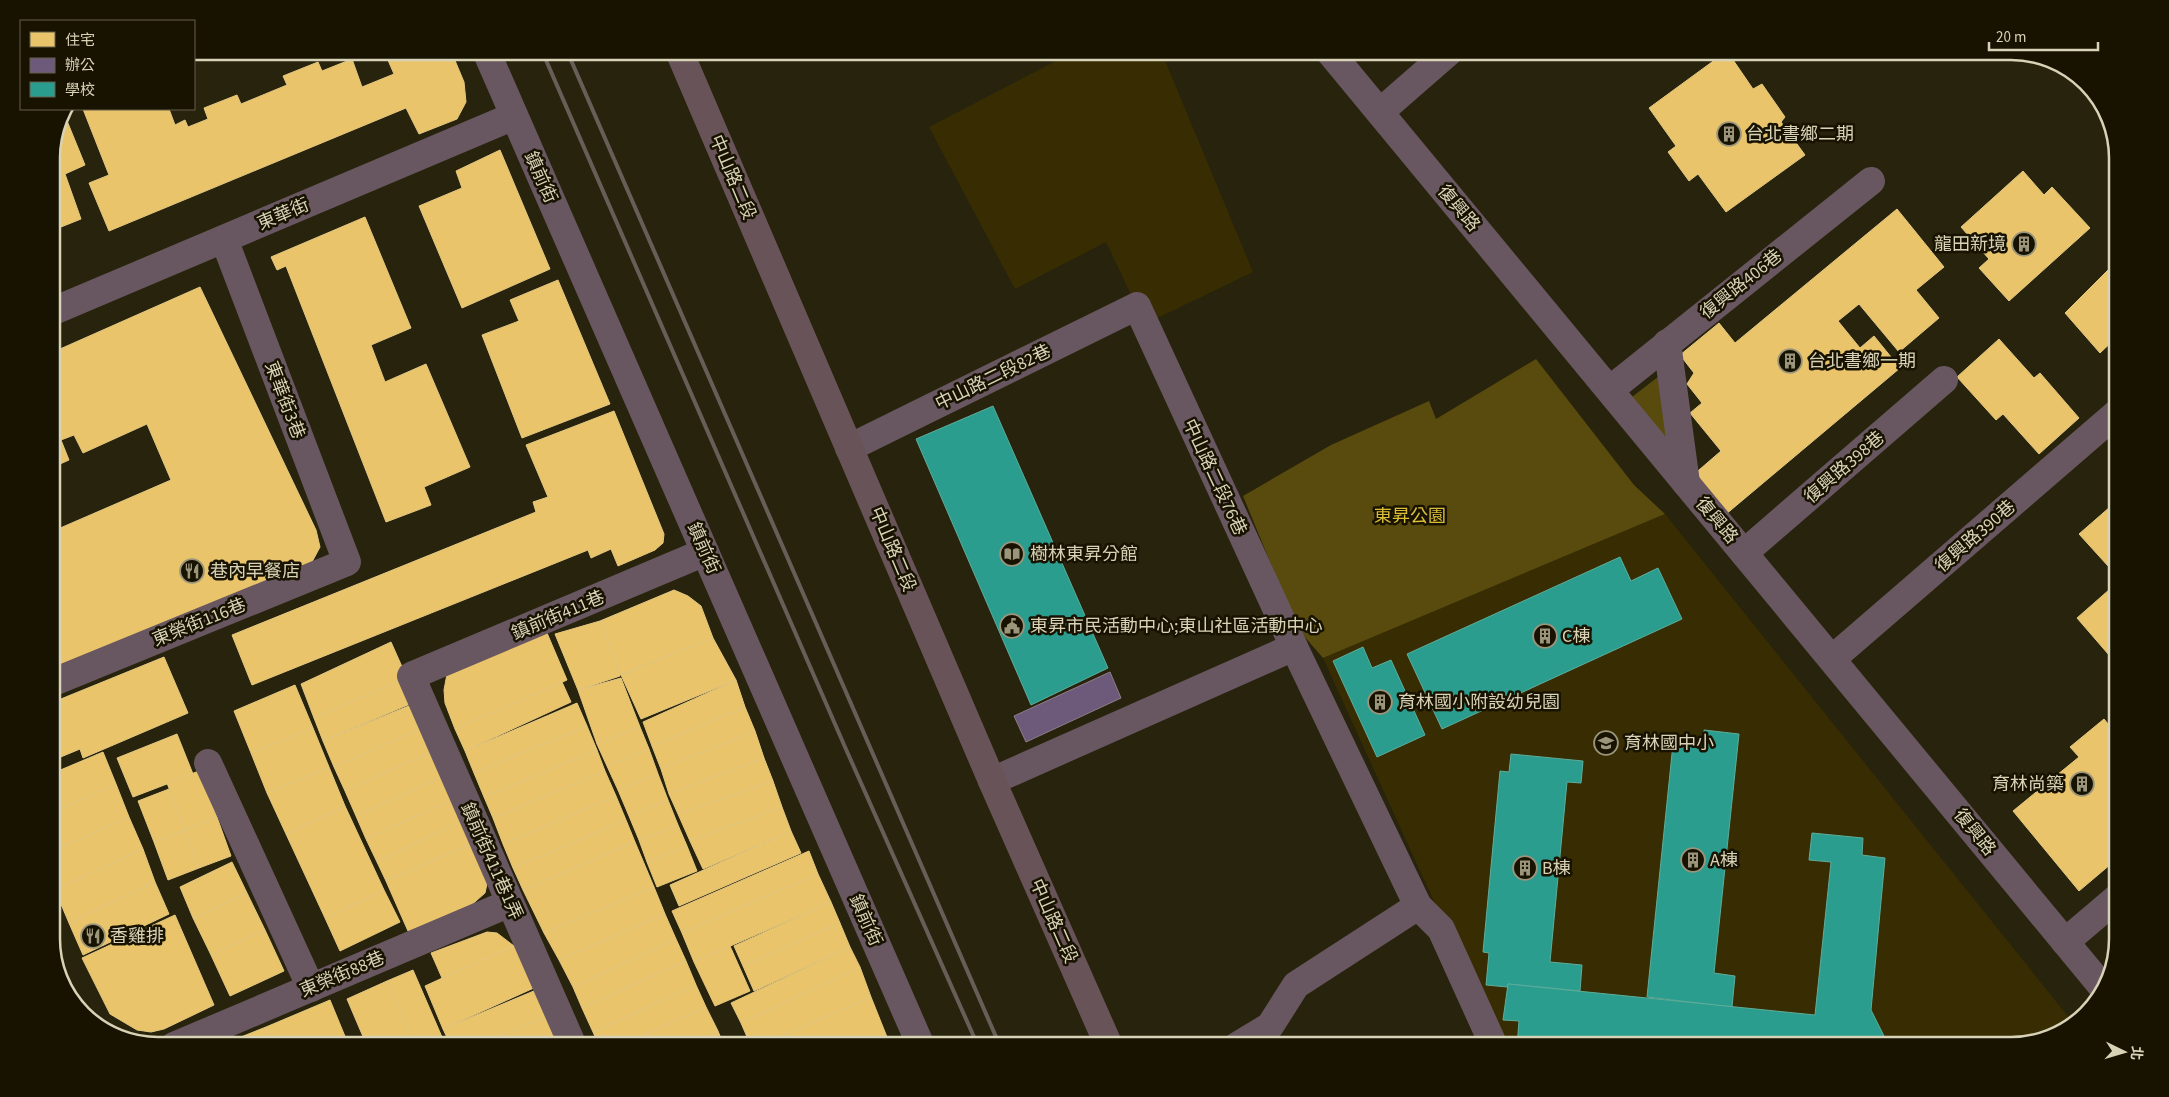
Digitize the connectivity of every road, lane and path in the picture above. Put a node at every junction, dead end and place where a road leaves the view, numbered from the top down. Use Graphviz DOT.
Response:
graph roads {
  1 [pos="490,60"];
  2 [pos="683,60"];
  3 [pos="1337,60"];
  4 [pos="1440,60"];
  5 [pos="1380,112"];
  6 [pos="514,116"];
  7 [pos="1872,181"];
  8 [pos="224,239"];
  9 [pos="1137,306"];
  10 [pos="60,309"];
  11 [pos="1667,344"];
  12 [pos="1944,380"];
  13 [pos="1611,389"];
  14 [pos="2109,420"];
  15 [pos="849,448"];
  16 [pos="1686,485"];
  17 [pos="705,552"];
  18 [pos="1744,553"];
  19 [pos="347,562"];
  20 [pos="1294,647"];
  21 [pos="1832,659"];
  22 [pos="411,676"];
  23 [pos="60,680"];
  24 [pos="208,763"];
  25 [pos="992,781"];
  26 [pos="510,903"];
  27 [pos="2109,905"];
  28 [pos="1418,906"];
  29 [pos="2065,942"];
  30 [pos="2099,983"];
  31 [pos="311,988"];
  32 [pos="195,1037"];
  33 [pos="569,1037"];
  34 [pos="917,1037"];
  35 [pos="1105,1037"];
  36 [pos="1252,1037"];
  37 [pos="1490,1037"];
  1 -- 6 [label="street, 鎮前街"];
  2 -- 15 [label="main road, 中山路二段"];
  3 -- 5 [label="street, 復興路"];
  4 -- 5 [label="street"];
  5 -- 13 [label="street, 復興路"];
  6 -- 8 [label="street, 東華街"];
  6 -- 17 [label="street, 鎮前街"];
  7 -- 11 [label="street, 復興路406巷"];
  8 -- 10 [label="street, 東華街"];
  8 -- 19 [label="street, 東華街3巷"];
  9 -- 15 [label="street, 中山路二段82巷"];
  9 -- 20 [label="street, 中山路二段76巷"];
  11 -- 13 [label="street, 復興路406巷"];
  11 -- 16 [label="street"];
  12 -- 18 [label="street, 復興路398巷"];
  13 -- 16 [label="street, 復興路"];
  14 -- 21 [label="street, 復興路390巷"];
  15 -- 25 [label="main road, 中山路二段"];
  16 -- 18 [label="street, 復興路"];
  17 -- 22 [label="street, 鎮前街411巷"];
  17 -- 34 [label="street, 鎮前街"];
  18 -- 21 [label="street, 復興路"];
  19 -- 23 [label="street, 東榮街116巷"];
  20 -- 25 [label="street"];
  20 -- 28 [label="street, 中山路二段76巷"];
  21 -- 29 [label="street, 復興路"];
  22 -- 26 [label="street, 鎮前街411巷1弄"];
  24 -- 31 [label="street"];
  25 -- 35 [label="main road, 中山路二段"];
  26 -- 31 [label="street, 東榮街88巷"];
  26 -- 33 [label="street, 鎮前街411巷1弄"];
  27 -- 29 [label="street"];
  28 -- 36 [label="street"];
  28 -- 37 [label="street, 中山路二段76巷"];
  29 -- 30 [label="street, 復興路"];
  31 -- 32 [label="street, 東榮街88巷"];
}
